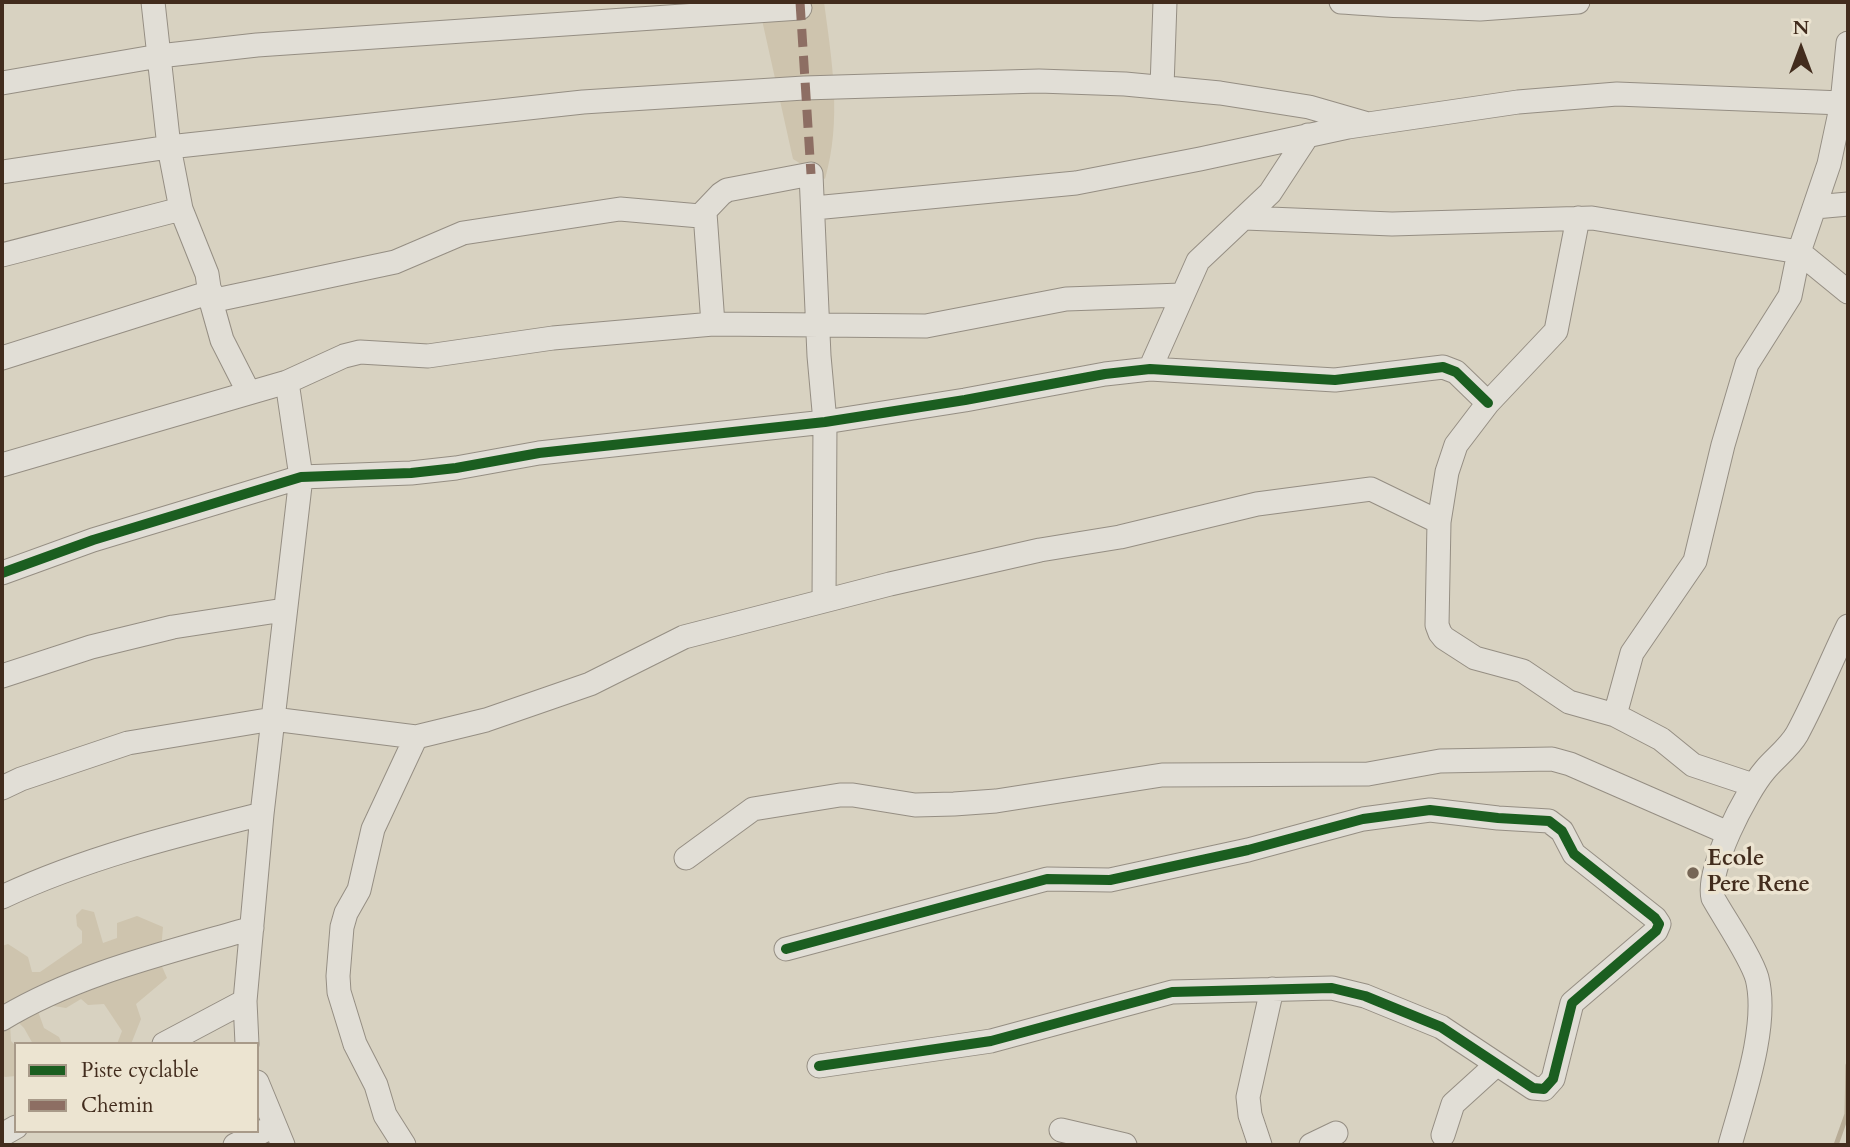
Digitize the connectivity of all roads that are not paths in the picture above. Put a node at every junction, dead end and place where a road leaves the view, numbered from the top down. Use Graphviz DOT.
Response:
graph roads {
  1 [pos="153,2"];
  2 [pos="1165,2"];
  3 [pos="1341,2"];
  4 [pos="1578,2"];
  5 [pos="1412,4"];
  6 [pos="800,8"];
  7 [pos="1848,43"];
  8 [pos="159,56"];
  9 [pos="2,83"];
  10 [pos="1162,88"];
  11 [pos="1842,103"];
  12 [pos="1368,124"];
  13 [pos="1308,135"];
  14 [pos="169,147"];
  15 [pos="2,172"];
  16 [pos="1848,204"];
  17 [pos="1815,207"];
  18 [pos="814,208"];
  19 [pos="181,209"];
  20 [pos="705,213"];
  21 [pos="1245,218"];
  22 [pos="1578,218"];
  23 [pos="1799,252"];
  24 [pos="2,255"];
  25 [pos="1848,292"];
  26 [pos="1182,295"];
  27 [pos="211,296"];
  28 [pos="713,324"];
  29 [pos="818,324"];
  30 [pos="2,358"];
  31 [pos="1150,369"];
  32 [pos="287,382"];
  33 [pos="249,393"];
  34 [pos="1488,403"];
  35 [pos="825,422"];
  36 [pos="2,465"];
  37 [pos="301,477"];
  38 [pos="1439,522"];
  39 [pos="2,573"];
  40 [pos="824,600"];
  41 [pos="284,610"];
  42 [pos="1848,626"];
  43 [pos="2,676"];
  44 [pos="1615,715"];
  45 [pos="274,719"];
  46 [pos="416,737"];
  47 [pos="1753,785"];
  48 [pos="2,788"];
  49 [pos="262,814"];
  50 [pos="1728,833"];
  51 [pos="686,858"];
  52 [pos="2,897"];
  53 [pos="251,928"];
  54 [pos="786,949"];
  55 [pos="1272,989"];
  56 [pos="245,1001"];
  57 [pos="2,1019"];
  58 [pos="168,1042"];
  59 [pos="247,1042"];
  60 [pos="1496,1065"];
  61 [pos="819,1066"];
  62 [pos="259,1087"];
  63 [pos="1061,1130"];
  64 [pos="1336,1133"];
  65 [pos="1443,1135"];
  66 [pos="279,1136"];
  67 [pos="235,1145"];
  68 [pos="404,1145"];
  69 [pos="1125,1145"];
  70 [pos="1260,1145"];
  71 [pos="1311,1145"];
  72 [pos="1730,1145"];
  1 -- 8 [label="street"];
  2 -- 10 [label="street"];
  3 -- 5 [label="street"];
  4 -- 5 [label="street"];
  6 -- 8 [label="street"];
  7 -- 11 [label="street"];
  8 -- 9 [label="street"];
  8 -- 14 [label="street"];
  10 -- 12 [label="street"];
  10 -- 14 [label="street"];
  11 -- 12 [label="street"];
  11 -- 17 [label="street"];
  12 -- 13 [label="street"];
  13 -- 18 [label="street"];
  13 -- 21 [label="street"];
  14 -- 15 [label="street"];
  14 -- 19 [label="street"];
  16 -- 17 [label="street"];
  17 -- 23 [label="street"];
  18 -- 20 [label="street"];
  18 -- 29 [label="street"];
  19 -- 24 [label="street"];
  19 -- 27 [label="street"];
  20 -- 27 [label="street"];
  20 -- 28 [label="street"];
  21 -- 22 [label="street"];
  21 -- 26 [label="street"];
  22 -- 23 [label="street"];
  22 -- 34 [label="street"];
  23 -- 25 [label="street"];
  23 -- 44 [label="street"];
  26 -- 29 [label="street"];
  26 -- 31 [label="street"];
  27 -- 30 [label="street"];
  27 -- 33 [label="street"];
  28 -- 29 [label="street"];
  28 -- 32 [label="street"];
  29 -- 35 [label="street"];
  31 -- 34 [label="street"];
  31 -- 35 [label="street"];
  32 -- 33 [label="street"];
  32 -- 37 [label="street"];
  33 -- 36 [label="street"];
  34 -- 38 [label="street"];
  35 -- 37 [label="street"];
  35 -- 40 [label="street"];
  37 -- 39 [label="street"];
  37 -- 41 [label="street"];
  38 -- 40 [label="street"];
  38 -- 44 [label="street"];
  40 -- 46 [label="street"];
  41 -- 43 [label="street"];
  41 -- 45 [label="street"];
  42 -- 47 [label="street"];
  44 -- 47 [label="street"];
  45 -- 46 [label="street"];
  45 -- 48 [label="street"];
  45 -- 49 [label="street"];
  46 -- 68 [label="street"];
  47 -- 50 [label="street"];
  49 -- 52 [label="street"];
  49 -- 53 [label="street"];
  50 -- 51 [label="street"];
  50 -- 72 [label="street"];
  53 -- 56 [label="street"];
  53 -- 57 [label="street"];
  54 -- 60 [label="street"];
  55 -- 60 [label="street"];
  55 -- 61 [label="street"];
  55 -- 70 [label="street"];
  56 -- 58 [label="street"];
  56 -- 59 [label="street"];
  60 -- 65 [label="street"];
  62 -- 66 [label="street"];
  63 -- 69 [label="street"];
  64 -- 71 [label="street"];
  66 -- 67 [label="street"];
}
